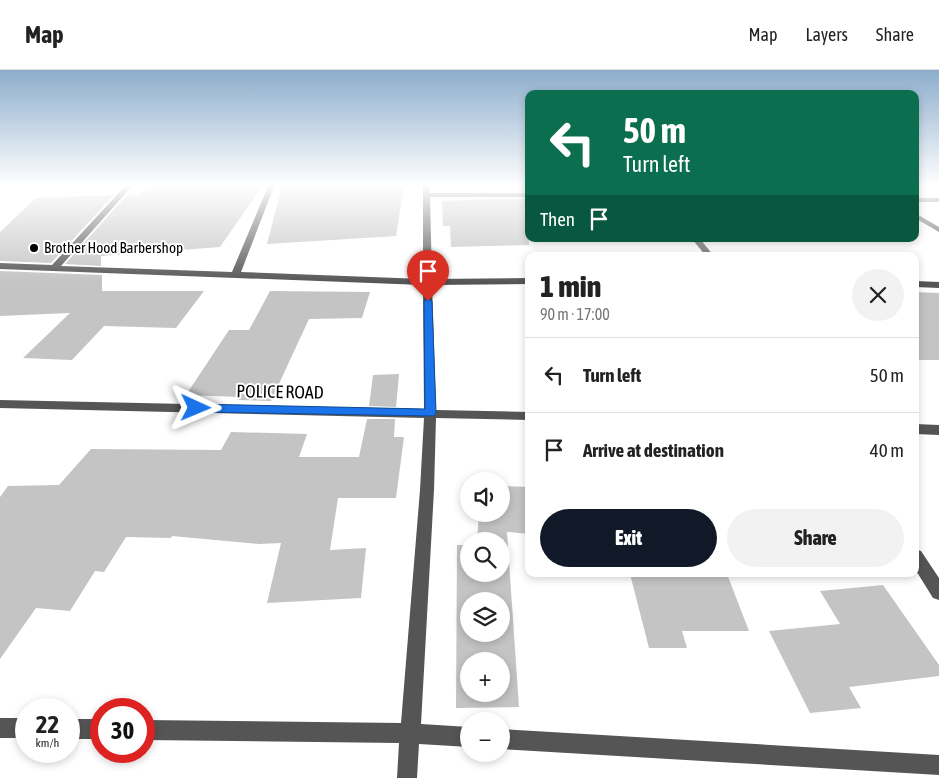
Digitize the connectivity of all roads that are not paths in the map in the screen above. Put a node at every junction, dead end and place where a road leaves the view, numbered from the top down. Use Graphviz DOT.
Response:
graph roads {
  1 [pos="101,217"];
  2 [pos="259,217"];
  3 [pos="427,217"];
  4 [pos="919,218"];
  5 [pos="939,230"];
  6 [pos="698,242"];
  7 [pos="707,252"];
  8 [pos="0,266"];
  9 [pos="55,267"];
  10 [pos="236,274"];
  11 [pos="525,281"];
  12 [pos="428,282"];
  13 [pos="919,284"];
  14 [pos="939,285"];
  15 [pos="0,404"];
  16 [pos="430,413"];
  17 [pos="525,416"];
  18 [pos="919,429"];
  19 [pos="939,430"];
  20 [pos="919,562"];
  21 [pos="939,592"];
  22 [pos="0,728"];
  23 [pos="15,728"];
  24 [pos="155,730"];
  25 [pos="410,733"];
  26 [pos="460,736"];
  27 [pos="510,740"];
  28 [pos="939,766"];
  29 [pos="407,778"];
  1 -- 9 [label="street"];
  2 -- 10 [label="street"];
  3 -- 12 [label="street"];
  4 -- 5 [label="street"];
  6 -- 7 [label="street"];
  8 -- 9 [label="street"];
  9 -- 10 [label="street"];
  10 -- 12 [label="street"];
  11 -- 12 [label="street"];
  12 -- 16 [label="street"];
  13 -- 14 [label="street"];
  15 -- 16 [label="street, POLICE ROAD"];
  16 -- 17 [label="street, POLICE ROAD"];
  16 -- 25 [label="street"];
  18 -- 19 [label="street"];
  20 -- 21 [label="street"];
  22 -- 23 [label="street"];
  24 -- 25 [label="street"];
  25 -- 26 [label="street"];
  25 -- 29 [label="street"];
  27 -- 28 [label="street"];
}
